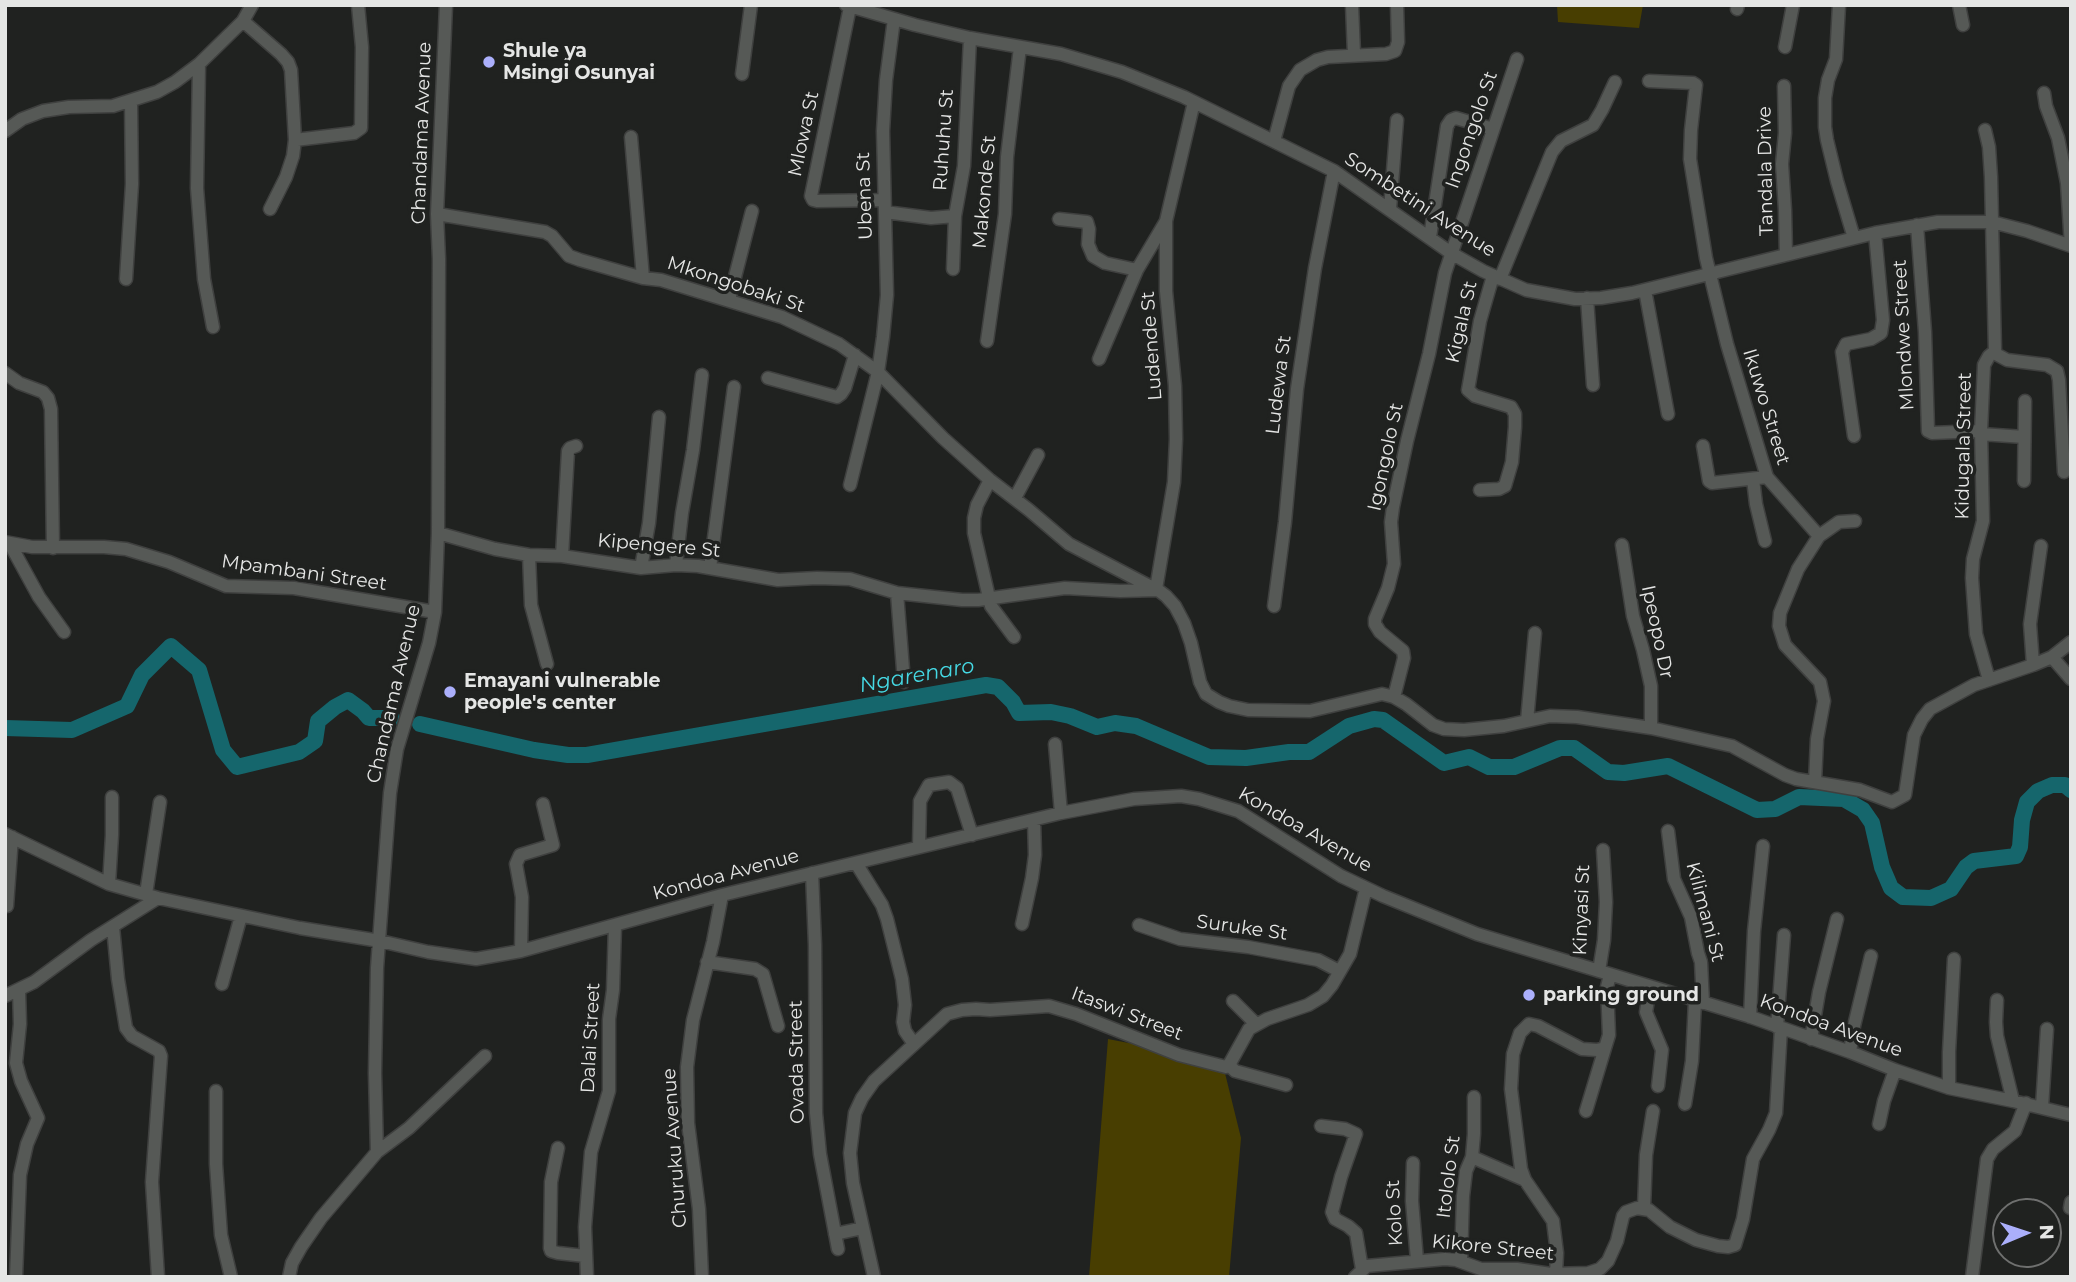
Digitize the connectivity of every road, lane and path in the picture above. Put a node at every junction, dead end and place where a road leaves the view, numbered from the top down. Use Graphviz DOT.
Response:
graph roads {
  1 [pos="252,5"];
  2 [pos="358,5"];
  3 [pos="446,5"];
  4 [pos="751,5"];
  5 [pos="1352,5"];
  6 [pos="1397,5"];
  7 [pos="1794,5"];
  8 [pos="1839,5"];
  9 [pos="1959,5"];
  10 [pos="848,6"];
  11 [pos="894,19"];
  12 [pos="243,21"];
  13 [pos="1963,26"];
  14 [pos="970,38"];
  15 [pos="1020,47"];
  16 [pos="1785,47"];
  17 [pos="1354,54"];
  18 [pos="1517,59"];
  19 [pos="199,64"];
  20 [pos="742,74"];
  21 [pos="1648,81"];
  22 [pos="1615,82"];
  23 [pos="1784,86"];
  24 [pos="2043,93"];
  25 [pos="131,102"];
  26 [pos="1194,102"];
  27 [pos="1397,120"];
  28 [pos="1493,129"];
  29 [pos="5,130"];
  30 [pos="1985,130"];
  31 [pos="631,137"];
  32 [pos="295,140"];
  33 [pos="1274,141"];
  34 [pos="1334,171"];
  35 [pos="885,206"];
  36 [pos="271,209"];
  37 [pos="1390,209"];
  38 [pos="752,211"];
  39 [pos="437,214"];
  40 [pos="955,216"];
  41 [pos="1059,219"];
  42 [pos="1166,221"];
  43 [pos="1992,222"];
  44 [pos="1917,225"];
  45 [pos="1875,233"];
  46 [pos="1430,237"];
  47 [pos="1854,238"];
  48 [pos="2071,246"];
  49 [pos="1451,253"];
  50 [pos="1786,255"];
  51 [pos="953,269"];
  52 [pos="1138,270"];
  53 [pos="1709,272"];
  54 [pos="643,278"];
  55 [pos="1496,278"];
  56 [pos="127,279"];
  57 [pos="1644,290"];
  58 [pos="1587,298"];
  59 [pos="729,300"];
  60 [pos="213,327"];
  61 [pos="987,341"];
  62 [pos="1994,353"];
  63 [pos="855,355"];
  64 [pos="1099,359"];
  65 [pos="878,372"];
  66 [pos="5,373"];
  67 [pos="702,375"];
  68 [pos="768,378"];
  69 [pos="1593,385"];
  70 [pos="734,387"];
  71 [pos="2025,401"];
  72 [pos="1668,414"];
  73 [pos="659,417"];
  74 [pos="1981,432"];
  75 [pos="1854,436"];
  76 [pos="2024,437"];
  77 [pos="576,446"];
  78 [pos="1703,446"];
  79 [pos="1038,454"];
  80 [pos="2064,472"];
  81 [pos="1767,477"];
  82 [pos="1753,479"];
  83 [pos="990,480"];
  84 [pos="2024,481"];
  85 [pos="850,485"];
  86 [pos="1480,490"];
  87 [pos="1015,498"];
  88 [pos="1855,521"];
  89 [pos="438,533"];
  90 [pos="1819,536"];
  91 [pos="1765,541"];
  92 [pos="7,543"];
  93 [pos="1622,545"];
  94 [pos="2041,546"];
  95 [pos="53,548"];
  96 [pos="529,555"];
  97 [pos="562,556"];
  98 [pos="676,565"];
  99 [pos="641,568"];
  100 [pos="710,568"];
  101 [pos="1157,590"];
  102 [pos="897,593"];
  103 [pos="989,598"];
  104 [pos="1274,606"];
  105 [pos="435,612"];
  106 [pos="64,632"];
  107 [pos="1535,633"];
  108 [pos="1014,637"];
  109 [pos="2071,642"];
  110 [pos="2052,657"];
  111 [pos="547,664"];
  112 [pos="2033,665"];
  113 [pos="2071,679"];
  114 [pos="1989,680"];
  115 [pos="904,682"];
  116 [pos="1394,697"];
  117 [pos="1527,721"];
  118 [pos="1651,728"];
  119 [pos="1055,744"];
  120 [pos="1815,782"];
  121 [pos="112,797"];
  122 [pos="160,802"];
  123 [pos="543,804"];
  124 [pos="1061,813"];
  125 [pos="1034,820"];
  126 [pos="1668,831"];
  127 [pos="8,835"];
  128 [pos="972,835"];
  129 [pos="1763,846"];
  130 [pos="919,847"];
  131 [pos="1603,850"];
  132 [pos="856,863"];
  133 [pos="812,873"];
  134 [pos="109,884"];
  135 [pos="1366,888"];
  136 [pos="722,895"];
  137 [pos="152,896"];
  138 [pos="7,906"];
  139 [pos="241,916"];
  140 [pos="1838,919"];
  141 [pos="1022,924"];
  142 [pos="615,925"];
  143 [pos="1139,925"];
  144 [pos="113,927"];
  145 [pos="1784,935"];
  146 [pos="380,941"];
  147 [pos="521,951"];
  148 [pos="1871,957"];
  149 [pos="1954,959"];
  150 [pos="707,962"];
  151 [pos="1339,971"];
  152 [pos="1605,973"];
  153 [pos="222,984"];
  154 [pos="1650,988"];
  155 [pos="19,991"];
  156 [pos="5,996"];
  157 [pos="1997,1000"];
  158 [pos="1233,1001"];
  159 [pos="1699,1002"];
  160 [pos="1750,1017"];
  161 [pos="1256,1024"];
  162 [pos="778,1026"];
  163 [pos="1779,1027"];
  164 [pos="2047,1029"];
  165 [pos="1811,1039"];
  166 [pos="914,1044"];
  167 [pos="1605,1048"];
  168 [pos="1850,1052"];
  169 [pos="485,1056"];
  170 [pos="1229,1065"];
  171 [pos="1895,1070"];
  172 [pos="1286,1085"];
  173 [pos="1658,1086"];
  174 [pos="1949,1088"];
  175 [pos="216,1091"];
  176 [pos="1474,1097"];
  177 [pos="2019,1102"];
  178 [pos="1685,1104"];
  179 [pos="2042,1107"];
  180 [pos="1586,1111"];
  181 [pos="1653,1111"];
  182 [pos="2071,1115"];
  183 [pos="1879,1124"];
  184 [pos="1321,1126"];
  185 [pos="558,1148"];
  186 [pos="377,1152"];
  187 [pos="1472,1157"];
  188 [pos="1413,1163"];
  189 [pos="1525,1180"];
  190 [pos="2071,1202"];
  191 [pos="1644,1208"];
  192 [pos="2070,1208"];
  193 [pos="863,1228"];
  194 [pos="835,1234"];
  195 [pos="838,1249"];
  196 [pos="585,1256"];
  197 [pos="1417,1260"];
  198 [pos="1461,1261"];
  199 [pos="1359,1273"];
  200 [pos="1556,1274"];
  201 [pos="16,1277"];
  202 [pos="158,1277"];
  203 [pos="231,1277"];
  204 [pos="289,1277"];
  205 [pos="587,1277"];
  206 [pos="702,1277"];
  207 [pos="874,1277"];
  208 [pos="1972,1277"];
  1 -- 12 [label="street"];
  2 -- 32 [label="street"];
  3 -- 39 [label="street, Chandama Avenue"];
  4 -- 20 [label="street"];
  5 -- 17 [label="street"];
  6 -- 17 [label="street"];
  7 -- 16 [label="street"];
  8 -- 47 [label="street"];
  9 -- 13 [label="street"];
  10 -- 11 [label="street, Sombetini Avenue"];
  10 -- 35 [label="street, Mlowa St"];
  11 -- 14 [label="street, Sombetini Avenue"];
  11 -- 35 [label="street, Ubena St"];
  12 -- 19 [label="street"];
  12 -- 32 [label="street"];
  14 -- 15 [label="street, Sombetini Avenue"];
  14 -- 40 [label="street, Ruhuhu St"];
  15 -- 26 [label="street, Sombetini Avenue"];
  15 -- 61 [label="street, Makonde St"];
  17 -- 33 [label="street"];
  18 -- 28 [label="street, Ingongolo St"];
  19 -- 25 [label="street"];
  19 -- 60 [label="street"];
  21 -- 53 [label="street, Ikuwo Street"];
  22 -- 55 [label="street"];
  23 -- 50 [label="street, Tandala Drive"];
  24 -- 48 [label="street"];
  25 -- 29 [label="street"];
  25 -- 56 [label="street"];
  26 -- 33 [label="street, Sombetini Avenue"];
  26 -- 42 [label="street, Ludende St"];
  27 -- 37 [label="street"];
  28 -- 46 [label="street"];
  28 -- 49 [label="street, Ingongolo St"];
  30 -- 43 [label="street, Kidugala Street"];
  31 -- 54 [label="street"];
  32 -- 36 [label="street"];
  33 -- 34 [label="street, Sombetini Avenue"];
  34 -- 37 [label="street, Sombetini Avenue"];
  34 -- 104 [label="street, Ludewa St"];
  35 -- 40 [label="street, Ruhuhu St"];
  35 -- 65 [label="street, Ubena St"];
  37 -- 46 [label="street, Sombetini Avenue"];
  38 -- 59 [label="street"];
  39 -- 54 [label="street, Mkongobaki St"];
  39 -- 89 [label="street, Chandama Avenue"];
  40 -- 51 [label="street"];
  41 -- 52 [label="street"];
  42 -- 52 [label="street"];
  42 -- 101 [label="street, Ludende St"];
  43 -- 44 [label="street, Sombetini Avenue"];
  43 -- 48 [label="street, Sombetini Avenue"];
  43 -- 62 [label="street, Kidugala Street"];
  44 -- 45 [label="street, Sombetini Avenue"];
  44 -- 74 [label="street, Mlondwe Street"];
  45 -- 47 [label="street, Sombetini Avenue"];
  45 -- 75 [label="street"];
  46 -- 49 [label="street, Sombetini Avenue"];
  47 -- 50 [label="street, Sombetini Avenue"];
  49 -- 55 [label="street, Sombetini Avenue"];
  49 -- 116 [label="street, Igongolo St"];
  50 -- 53 [label="street, Sombetini Avenue"];
  52 -- 64 [label="street"];
  53 -- 57 [label="street, Sombetini Avenue"];
  53 -- 81 [label="street, Ikuwo Street"];
  54 -- 59 [label="street, Mkongobaki St"];
  55 -- 58 [label="street, Sombetini Avenue"];
  55 -- 86 [label="street, Kigala St"];
  57 -- 58 [label="street, Sombetini Avenue"];
  57 -- 72 [label="street"];
  58 -- 69 [label="street"];
  59 -- 63 [label="street, Mkongobaki St"];
  62 -- 74 [label="street, Kidugala Street"];
  62 -- 80 [label="street"];
  63 -- 65 [label="street, Mkongobaki St"];
  63 -- 68 [label="street"];
  65 -- 83 [label="street, Mkongobaki St"];
  65 -- 85 [label="street, Ubena St"];
  66 -- 95 [label="street"];
  67 -- 98 [label="street"];
  70 -- 100 [label="street"];
  71 -- 76 [label="street"];
  73 -- 99 [label="street"];
  74 -- 76 [label="street"];
  74 -- 114 [label="street, Kidugala Street"];
  76 -- 84 [label="street"];
  77 -- 97 [label="street"];
  78 -- 82 [label="street"];
  79 -- 87 [label="street"];
  81 -- 82 [label="street"];
  81 -- 90 [label="street, Ikuwo Street"];
  82 -- 91 [label="street"];
  83 -- 87 [label="street, Mkongobaki St"];
  83 -- 103 [label="street"];
  87 -- 101 [label="street, Mkongobaki St"];
  88 -- 90 [label="street"];
  89 -- 96 [label="street, Kipengere St"];
  89 -- 105 [label="street, Chandama Avenue"];
  90 -- 120 [label="street"];
  92 -- 95 [label="street, Mpambani Street"];
  92 -- 106 [label="street"];
  93 -- 118 [label="street, Ipeopo Dr"];
  94 -- 112 [label="street"];
  95 -- 105 [label="street, Mpambani Street"];
  96 -- 97 [label="street, Kipengere St"];
  96 -- 111 [label="street"];
  97 -- 99 [label="street, Kipengere St"];
  98 -- 99 [label="street, Kipengere St"];
  98 -- 100 [label="street, Kipengere St"];
  100 -- 102 [label="street, Kipengere St"];
  101 -- 103 [label="street, Kipengere St"];
  101 -- 116 [label="street"];
  102 -- 103 [label="street, Kipengere St"];
  102 -- 115 [label="street"];
  103 -- 108 [label="street"];
  105 -- 146 [label="street, Chandama Avenue"];
  107 -- 117 [label="street"];
  109 -- 110 [label="street"];
  110 -- 112 [label="street"];
  110 -- 113 [label="street"];
  112 -- 114 [label="street"];
  114 -- 120 [label="street"];
  116 -- 117 [label="street"];
  117 -- 118 [label="street"];
  118 -- 120 [label="street"];
  119 -- 124 [label="street"];
  121 -- 134 [label="street"];
  122 -- 137 [label="street"];
  123 -- 147 [label="street"];
  124 -- 125 [label="street, Kondoa Avenue"];
  124 -- 135 [label="street, Kondoa Avenue"];
  125 -- 128 [label="street, Kondoa Avenue"];
  125 -- 141 [label="street"];
  126 -- 159 [label="street, Kilimani St"];
  127 -- 134 [label="street, Kondoa Avenue"];
  127 -- 138 [label="street"];
  128 -- 130 [label="street, Kondoa Avenue"];
  128 -- 130 [label="street"];
  129 -- 160 [label="street"];
  130 -- 132 [label="street, Kondoa Avenue"];
  131 -- 152 [label="street, Kinyasi St"];
  132 -- 133 [label="street, Kondoa Avenue"];
  132 -- 166 [label="street"];
  133 -- 136 [label="street, Kondoa Avenue"];
  133 -- 194 [label="street, Ovada Street"];
  134 -- 137 [label="street, Kondoa Avenue"];
  135 -- 151 [label="street"];
  135 -- 152 [label="street, Kondoa Avenue"];
  136 -- 142 [label="street, Kondoa Avenue"];
  136 -- 150 [label="street, Churuku Avenue"];
  137 -- 139 [label="street, Kondoa Avenue"];
  137 -- 144 [label="street"];
  139 -- 146 [label="street, Kondoa Avenue"];
  139 -- 153 [label="street"];
  140 -- 165 [label="street"];
  142 -- 147 [label="street, Kondoa Avenue"];
  142 -- 196 [label="street, Dalai Street"];
  143 -- 151 [label="street, Suruke St"];
  144 -- 155 [label="street"];
  144 -- 202 [label="street"];
  145 -- 163 [label="street"];
  146 -- 147 [label="street, Kondoa Avenue"];
  146 -- 186 [label="street, Chandama Avenue"];
  148 -- 168 [label="street"];
  149 -- 174 [label="street"];
  150 -- 162 [label="street"];
  150 -- 206 [label="street, Churuku Avenue"];
  151 -- 161 [label="street"];
  152 -- 154 [label="street, Kondoa Avenue"];
  152 -- 167 [label="street, Kinyasi St"];
  154 -- 159 [label="street, Kondoa Avenue"];
  154 -- 173 [label="street"];
  155 -- 156 [label="street"];
  155 -- 201 [label="street"];
  157 -- 177 [label="street"];
  158 -- 161 [label="street"];
  159 -- 160 [label="street, Kondoa Avenue"];
  159 -- 178 [label="street, Kilimani St"];
  160 -- 163 [label="street, Kondoa Avenue"];
  161 -- 170 [label="street"];
  163 -- 165 [label="street, Kondoa Avenue"];
  163 -- 191 [label="street"];
  164 -- 179 [label="street"];
  165 -- 168 [label="street, Kondoa Avenue"];
  166 -- 170 [label="street, Itaswi Street"];
  166 -- 193 [label="street, Itaswi Street"];
  167 -- 180 [label="street, Kinyasi St"];
  167 -- 189 [label="street"];
  168 -- 171 [label="street, Kondoa Avenue"];
  169 -- 186 [label="street"];
  170 -- 172 [label="street, Itaswi Street"];
  171 -- 174 [label="street, Kondoa Avenue"];
  171 -- 183 [label="street"];
  174 -- 177 [label="street, Kondoa Avenue"];
  175 -- 203 [label="street"];
  176 -- 187 [label="street, Itololo St"];
  177 -- 179 [label="street, Kondoa Avenue"];
  177 -- 208 [label="street"];
  179 -- 182 [label="street, Kondoa Avenue"];
  181 -- 191 [label="street"];
  184 -- 199 [label="street"];
  185 -- 196 [label="street"];
  186 -- 204 [label="street"];
  187 -- 189 [label="street"];
  187 -- 198 [label="street, Itololo St"];
  188 -- 197 [label="street, Kolo St"];
  189 -- 200 [label="street"];
  190 -- 192 [label="street"];
  191 -- 200 [label="street, Kikore Street"];
  193 -- 194 [label="street"];
  193 -- 207 [label="street, Itaswi Street"];
  194 -- 195 [label="street, Ovada Street"];
  196 -- 205 [label="street, Dalai Street"];
  197 -- 198 [label="street, Kikore Street"];
  197 -- 199 [label="street, Kikore Street"];
  198 -- 200 [label="street, Kikore Street"];
}
